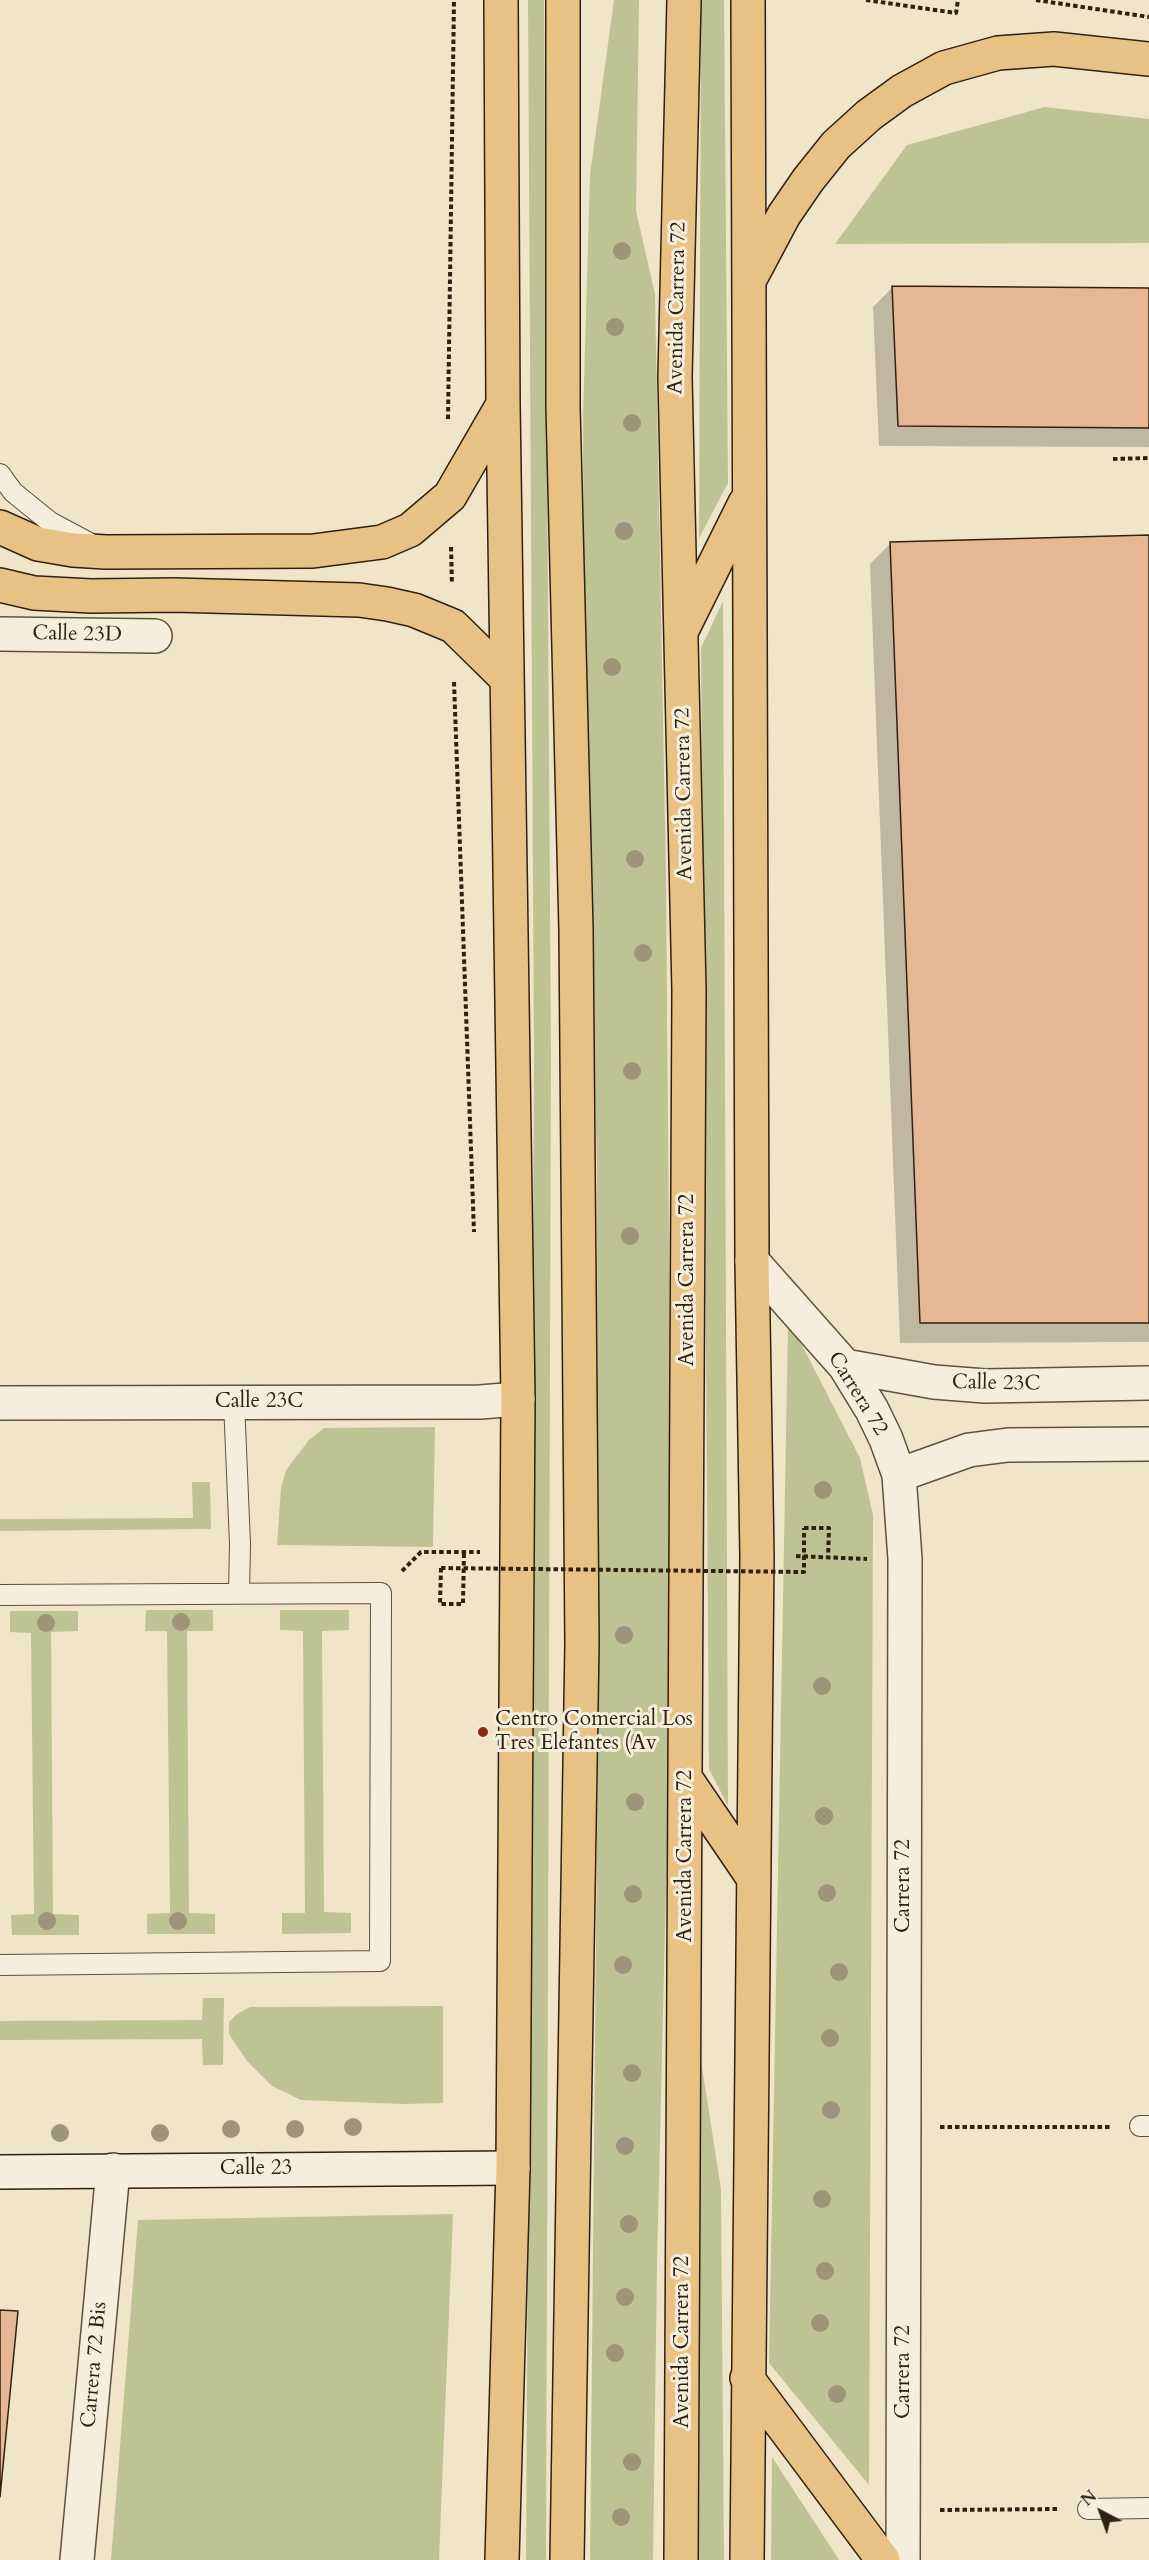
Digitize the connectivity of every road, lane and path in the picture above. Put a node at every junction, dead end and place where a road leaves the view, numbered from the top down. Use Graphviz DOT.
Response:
graph roads {
  1 [pos="454,0"];
  2 [pos="501,0"];
  3 [pos="563,0"];
  4 [pos="684,0"];
  5 [pos="748,0"];
  6 [pos="866,0"];
  7 [pos="958,0"];
  8 [pos="1036,0"];
  9 [pos="1149,17"];
  10 [pos="1149,59"];
  11 [pos="749,281"];
  12 [pos="503,404"];
  13 [pos="449,429"];
  14 [pos="1149,458"];
  15 [pos="1113,459"];
  16 [pos="0,474"];
  17 [pos="749,495"];
  18 [pos="450,496"];
  19 [pos="0,527"];
  20 [pos="106,552"];
  21 [pos="0,585"];
  22 [pos="453,626"];
  23 [pos="681,633"];
  24 [pos="0,634"];
  25 [pos="155,636"];
  26 [pos="507,679"];
  27 [pos="474,1237"];
  28 [pos="752,1261"];
  29 [pos="845,1366"];
  30 [pos="1149,1383"];
  31 [pos="518,1399"];
  32 [pos="234,1402"];
  33 [pos="0,1403"];
  34 [pos="1149,1444"];
  35 [pos="899,1474"];
  36 [pos="421,1552"];
  37 [pos="757,1557"];
  38 [pos="828,1559"];
  39 [pos="905,1559"];
  40 [pos="239,1593"];
  41 [pos="0,1595"];
  42 [pos="686,1779"];
  43 [pos="752,1876"];
  44 [pos="0,1965"];
  45 [pos="1144,2126"];
  46 [pos="904,2127"];
  47 [pos="513,2168"];
  48 [pos="113,2170"];
  49 [pos="0,2172"];
  50 [pos="747,2378"];
  51 [pos="1149,2508"];
  52 [pos="1088,2509"];
  53 [pos="903,2510"];
  54 [pos="77,2560"];
  55 [pos="502,2560"];
  56 [pos="567,2560"];
  57 [pos="681,2560"];
  58 [pos="747,2560"];
  59 [pos="883,2560"];
  60 [pos="903,2560"];
  1 -- 13 [label="path"];
  2 -- 12 [label="highway"];
  3 -- 56 [label="highway"];
  4 -- 23 [label="highway, Avenida Carrera 72"];
  5 -- 11 [label="highway"];
  6 -- 7 [label="path"];
  8 -- 9 [label="path"];
  10 -- 11 [label="highway"];
  11 -- 17 [label="highway"];
  12 -- 18 [label="highway"];
  12 -- 26 [label="highway"];
  14 -- 15 [label="path"];
  16 -- 20 [label="lane"];
  17 -- 23 [label="highway"];
  17 -- 28 [label="highway"];
  18 -- 20 [label="highway"];
  18 -- 22 [label="path"];
  19 -- 20 [label="highway"];
  21 -- 22 [label="highway"];
  22 -- 26 [label="highway"];
  22 -- 27 [label="path"];
  23 -- 42 [label="highway, Avenida Carrera 72"];
  24 -- 25 [label="street, Calle 23D"];
  26 -- 31 [label="highway"];
  28 -- 29 [label="street, Carrera 72"];
  28 -- 37 [label="highway"];
  29 -- 30 [label="street, Calle 23C"];
  29 -- 35 [label="street, Carrera 72"];
  31 -- 32 [label="street, Calle 23C"];
  31 -- 47 [label="highway"];
  32 -- 33 [label="street, Calle 23C"];
  32 -- 40 [label="lane"];
  34 -- 35 [label="street"];
  35 -- 39 [label="street, Carrera 72"];
  36 -- 38 [label="path, bridge"];
  37 -- 38 [label="path"];
  37 -- 43 [label="highway"];
  38 -- 39 [label="path"];
  39 -- 46 [label="street, Carrera 72"];
  40 -- 41 [label="lane"];
  40 -- 44 [label="lane"];
  42 -- 43 [label="highway"];
  42 -- 57 [label="highway, Avenida Carrera 72"];
  43 -- 50 [label="highway"];
  45 -- 46 [label="path"];
  46 -- 53 [label="street, Carrera 72"];
  47 -- 48 [label="street, Calle 23"];
  47 -- 55 [label="highway"];
  48 -- 49 [label="street, Calle 23"];
  48 -- 54 [label="street, Carrera 72 Bis"];
  50 -- 58 [label="highway"];
  50 -- 59 [label="highway"];
  51 -- 52 [label="lane"];
  52 -- 53 [label="path"];
  53 -- 60 [label="street, Carrera 72"];
}
